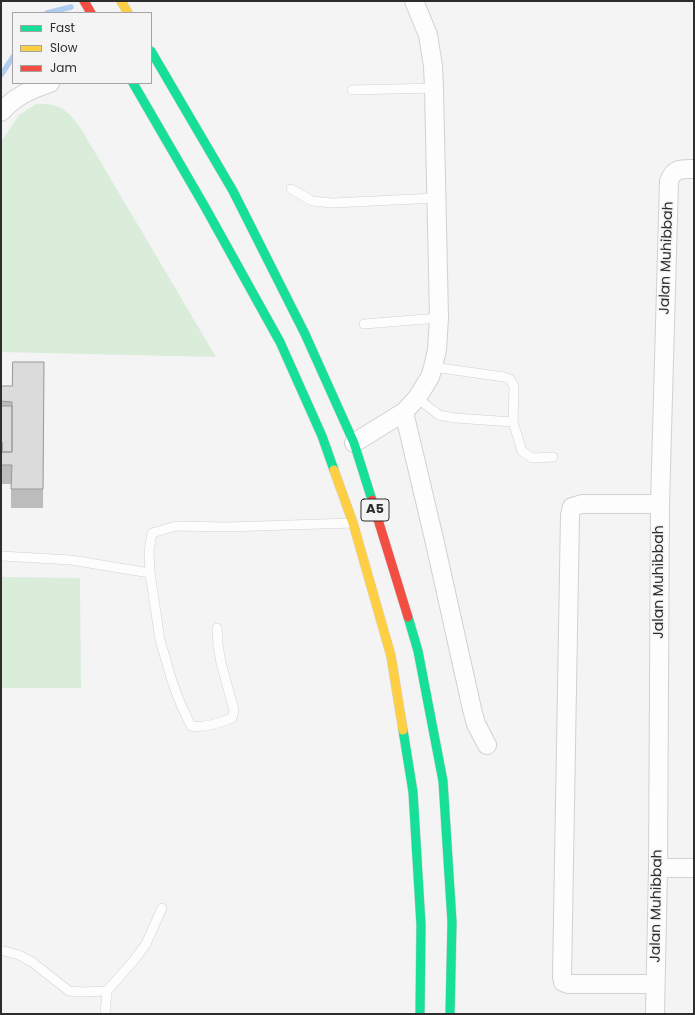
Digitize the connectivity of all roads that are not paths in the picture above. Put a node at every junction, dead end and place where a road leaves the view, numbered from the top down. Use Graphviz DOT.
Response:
graph roads {
  1 [pos="84,1"];
  2 [pos="121,1"];
  3 [pos="414,1"];
  4 [pos="90,12"];
  5 [pos="127,12"];
  6 [pos="152,53"];
  7 [pos="47,84"];
  8 [pos="135,84"];
  9 [pos="434,88"];
  10 [pos="352,90"];
  11 [pos="1,112"];
  12 [pos="694,169"];
  13 [pos="292,189"];
  14 [pos="436,198"];
  15 [pos="439,318"];
  16 [pos="364,324"];
  17 [pos="433,367"];
  18 [pos="416,398"];
  19 [pos="404,412"];
  20 [pos="513,422"];
  21 [pos="354,443"];
  22 [pos="553,457"];
  23 [pos="660,504"];
  24 [pos="353,523"];
  25 [pos="1,556"];
  26 [pos="150,573"];
  27 [pos="217,628"];
  28 [pos="486,745"];
  29 [pos="658,868"];
  30 [pos="694,868"];
  31 [pos="162,908"];
  32 [pos="4,951"];
  33 [pos="655,984"];
  34 [pos="107,991"];
  35 [pos="450,997"];
  36 [pos="420,1002"];
  37 [pos="105,1014"];
  38 [pos="412,1014"];
  39 [pos="420,1014"];
  40 [pos="450,1014"];
  41 [pos="460,1014"];
  42 [pos="655,1014"];
  1 -- 4 [label="highway"];
  2 -- 5 [label="highway"];
  3 -- 9 [label="street"];
  6 -- 21 [label="highway, A5"];
  7 -- 11 [label="street"];
  8 -- 24 [label="highway, A5"];
  9 -- 10 [label="lane"];
  9 -- 14 [label="street"];
  12 -- 23 [label="street, Jalan Muhibbah"];
  13 -- 14 [label="lane"];
  14 -- 15 [label="street"];
  15 -- 16 [label="lane"];
  15 -- 17 [label="street"];
  17 -- 18 [label="street"];
  17 -- 20 [label="lane"];
  18 -- 19 [label="street"];
  18 -- 20 [label="lane"];
  19 -- 21 [label="street"];
  19 -- 28 [label="street"];
  20 -- 22 [label="lane"];
  21 -- 35 [label="highway, A5"];
  23 -- 29 [label="street, Jalan Muhibbah"];
  23 -- 33 [label="street"];
  24 -- 26 [label="lane"];
  24 -- 36 [label="highway, A5"];
  25 -- 26 [label="lane"];
  26 -- 27 [label="lane"];
  29 -- 30 [label="street"];
  29 -- 33 [label="street, Jalan Muhibbah"];
  31 -- 34 [label="lane"];
  32 -- 34 [label="lane"];
  33 -- 42 [label="street, Jalan Muhibbah"];
  34 -- 37 [label="lane"];
  35 -- 40 [label="highway, A5"];
  35 -- 41 [label="highway"];
  36 -- 38 [label="highway"];
  36 -- 39 [label="highway, A5"];
}
